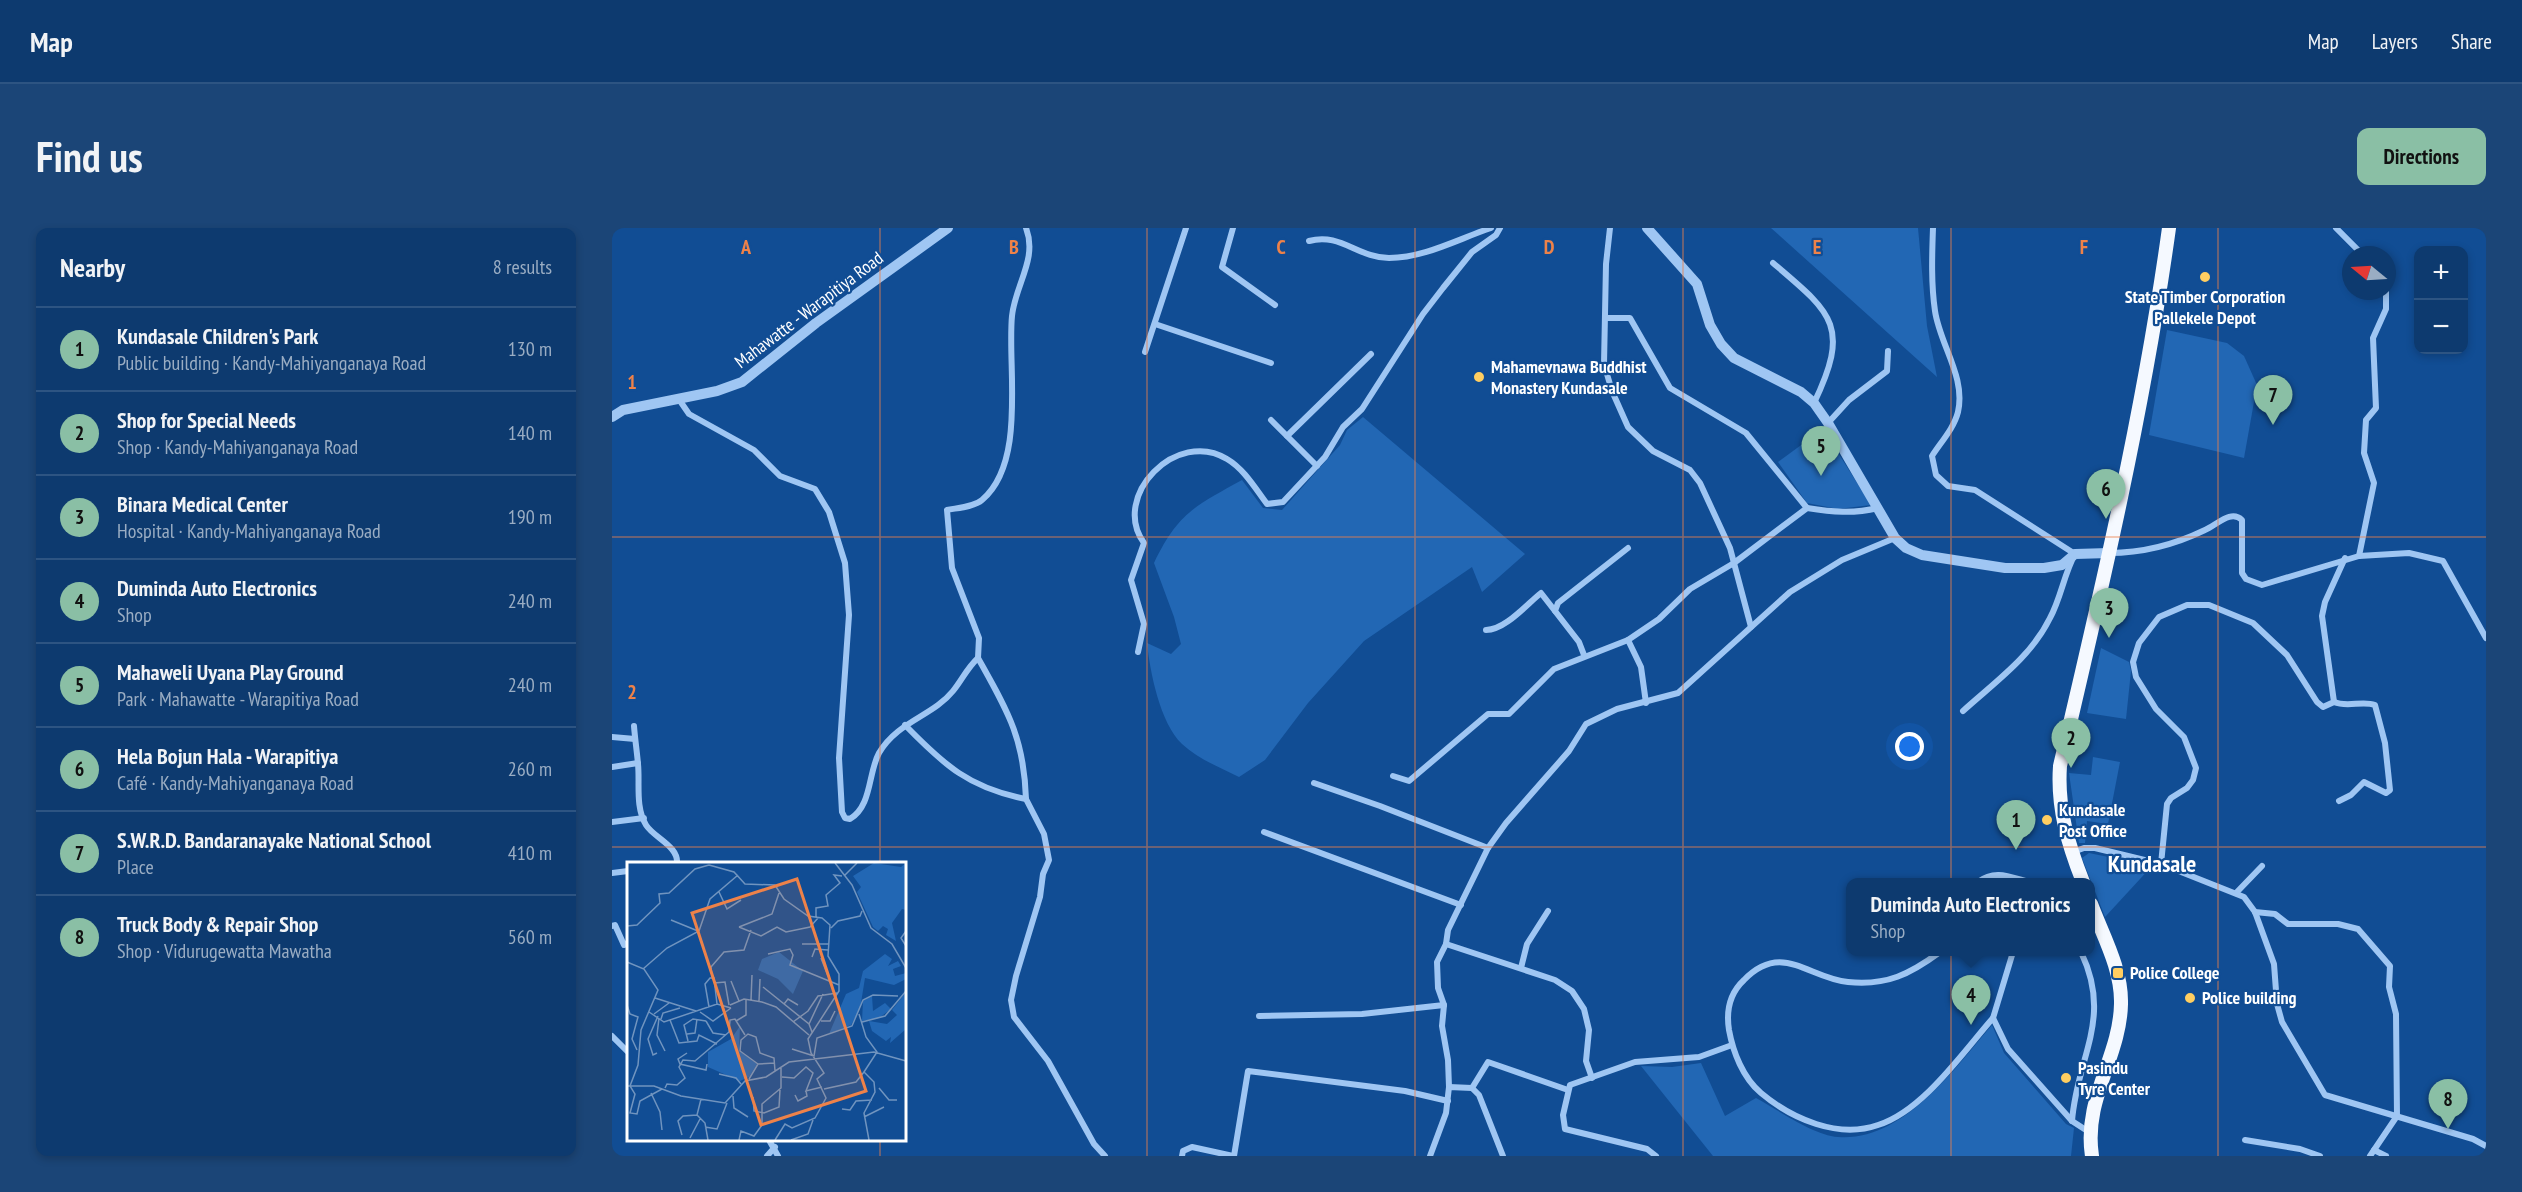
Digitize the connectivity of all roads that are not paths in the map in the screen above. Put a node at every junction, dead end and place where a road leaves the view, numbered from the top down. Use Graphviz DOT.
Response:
graph roads {
  1 [pos="948,228"];
  2 [pos="1026,228"];
  3 [pos="1186,228"];
  4 [pos="1233,228"];
  5 [pos="1491,228"];
  6 [pos="1500,228"];
  7 [pos="1610,228"];
  8 [pos="1647,228"];
  9 [pos="1933,228"];
  10 [pos="2169,228"];
  11 [pos="2336,228"];
  12 [pos="1309,241"];
  13 [pos="2354,246"];
  14 [pos="1773,263"];
  15 [pos="2386,300"];
  16 [pos="1275,305"];
  17 [pos="1606,318"];
  18 [pos="1155,324"];
  19 [pos="1145,351"];
  20 [pos="1888,351"];
  21 [pos="1371,354"];
  22 [pos="1271,363"];
  23 [pos="678,398"];
  24 [pos="1814,403"];
  25 [pos="612,417"];
  26 [pos="1271,420"];
  27 [pos="1828,423"];
  28 [pos="1287,436"];
  29 [pos="1317,466"];
  30 [pos="1807,508"];
  31 [pos="1878,508"];
  32 [pos="1895,538"];
  33 [pos="1628,548"];
  34 [pos="2109,553"];
  35 [pos="2075,554"];
  36 [pos="2360,556"];
  37 [pos="2345,558"];
  38 [pos="1734,563"];
  39 [pos="1555,611"];
  40 [pos="1751,627"];
  41 [pos="1485,630"];
  42 [pos="2486,638"];
  43 [pos="1628,640"];
  44 [pos="1138,652"];
  45 [pos="1584,655"];
  46 [pos="978,658"];
  47 [pos="2334,702"];
  48 [pos="1646,703"];
  49 [pos="1963,711"];
  50 [pos="905,725"];
  51 [pos="634,726"];
  52 [pos="612,737"];
  53 [pos="635,739"];
  54 [pos="638,763"];
  55 [pos="612,767"];
  56 [pos="1393,776"];
  57 [pos="1314,783"];
  58 [pos="1026,799"];
  59 [pos="2339,801"];
  60 [pos="644,818"];
  61 [pos="612,822"];
  62 [pos="1264,832"];
  63 [pos="1488,848"];
  64 [pos="2072,853"];
  65 [pos="678,862"];
  66 [pos="2161,864"];
  67 [pos="2262,866"];
  68 [pos="627,871"];
  69 [pos="612,873"];
  70 [pos="1983,878"];
  71 [pos="2014,878"];
  72 [pos="2081,878"];
  73 [pos="2236,894"];
  74 [pos="1461,905"];
  75 [pos="1548,911"];
  76 [pos="2255,912"];
  77 [pos="2095,914"];
  78 [pos="612,926"];
  79 [pos="627,944"];
  80 [pos="1446,944"];
  81 [pos="1934,956"];
  82 [pos="2012,956"];
  83 [pos="2083,956"];
  84 [pos="1521,968"];
  85 [pos="1444,1005"];
  86 [pos="1258,1016"];
  87 [pos="1993,1018"];
  88 [pos="612,1036"];
  89 [pos="1732,1045"];
  90 [pos="627,1051"];
  91 [pos="1592,1078"];
  92 [pos="1449,1087"];
  93 [pos="1472,1088"];
  94 [pos="1568,1090"];
  95 [pos="1448,1101"];
  96 [pos="2397,1116"];
  97 [pos="2072,1121"];
  98 [pos="2089,1132"];
  99 [pos="2245,1140"];
  100 [pos="770,1141"];
  101 [pos="2486,1146"];
  102 [pos="774,1147"];
  103 [pos="2372,1153"];
  104 [pos="767,1156"];
  105 [pos="778,1156"];
  106 [pos="1105,1156"];
  107 [pos="1182,1156"];
  108 [pos="1233,1156"];
  109 [pos="1430,1156"];
  110 [pos="1503,1156"];
  111 [pos="1656,1156"];
  112 [pos="2092,1156"];
  113 [pos="2320,1156"];
  114 [pos="2386,1156"];
  1 -- 23 [label="street, Mahawatte - Warapitiya Road"];
  2 -- 46 [label="street"];
  3 -- 18 [label="street"];
  4 -- 16 [label="street"];
  5 -- 12 [label="street"];
  6 -- 29 [label="street"];
  7 -- 17 [label="street"];
  8 -- 24 [label="street"];
  9 -- 35 [label="street"];
  10 -- 34 [label="highway"];
  11 -- 13 [label="street"];
  14 -- 24 [label="street"];
  15 -- 36 [label="street"];
  17 -- 30 [label="street"];
  17 -- 38 [label="street"];
  18 -- 19 [label="street"];
  18 -- 22 [label="street"];
  20 -- 27 [label="street"];
  21 -- 28 [label="street"];
  23 -- 25 [label="street, Mahawatte - Warapitiya Road"];
  23 -- 50 [label="street"];
  24 -- 27 [label="street"];
  26 -- 28 [label="street"];
  27 -- 31 [label="street"];
  28 -- 29 [label="street"];
  29 -- 44 [label="street"];
  30 -- 31 [label="street"];
  30 -- 38 [label="street"];
  31 -- 32 [label="street"];
  32 -- 35 [label="street"];
  32 -- 40 [label="street"];
  33 -- 39 [label="street"];
  34 -- 35 [label="street"];
  34 -- 37 [label="street"];
  34 -- 64 [label="highway"];
  35 -- 49 [label="street"];
  36 -- 37 [label="street"];
  36 -- 42 [label="street"];
  37 -- 47 [label="street"];
  38 -- 40 [label="street"];
  38 -- 43 [label="street"];
  39 -- 41 [label="street"];
  39 -- 45 [label="street"];
  40 -- 48 [label="street"];
  43 -- 45 [label="street"];
  43 -- 48 [label="street"];
  45 -- 56 [label="street"];
  46 -- 50 [label="street"];
  46 -- 58 [label="street"];
  47 -- 59 [label="street"];
  47 -- 66 [label="street"];
  48 -- 63 [label="street"];
  50 -- 58 [label="street"];
  51 -- 53 [label="street"];
  52 -- 53 [label="street"];
  53 -- 54 [label="street"];
  54 -- 55 [label="street"];
  54 -- 60 [label="street"];
  57 -- 63 [label="street"];
  58 -- 106 [label="street"];
  60 -- 61 [label="street"];
  60 -- 65 [label="street"];
  62 -- 74 [label="street"];
  63 -- 74 [label="street"];
  64 -- 66 [label="street"];
  64 -- 72 [label="highway"];
  66 -- 73 [label="street"];
  67 -- 73 [label="street"];
  68 -- 69 [label="street"];
  70 -- 71 [label="street"];
  73 -- 76 [label="street"];
  74 -- 80 [label="street"];
  75 -- 84 [label="street"];
  76 -- 96 [label="street"];
  76 -- 96 [label="street"];
  77 -- 98 [label="highway"];
  78 -- 79 [label="street"];
  80 -- 84 [label="street"];
  80 -- 85 [label="street"];
  81 -- 89 [label="street"];
  82 -- 87 [label="street"];
  83 -- 97 [label="street"];
  84 -- 91 [label="street"];
  85 -- 86 [label="street"];
  85 -- 92 [label="street"];
  87 -- 89 [label="street"];
  87 -- 97 [label="street"];
  88 -- 90 [label="street"];
  89 -- 91 [label="street"];
  91 -- 94 [label="street"];
  92 -- 93 [label="street"];
  92 -- 95 [label="street"];
  93 -- 94 [label="street"];
  93 -- 110 [label="street"];
  94 -- 111 [label="street"];
  95 -- 108 [label="street"];
  95 -- 109 [label="street"];
  96 -- 101 [label="street"];
  96 -- 103 [label="street"];
  97 -- 98 [label="street"];
  98 -- 112 [label="highway"];
  99 -- 113 [label="street"];
  100 -- 102 [label="street"];
  102 -- 104 [label="street"];
  102 -- 105 [label="street"];
  103 -- 114 [label="street"];
  107 -- 108 [label="street"];
}
